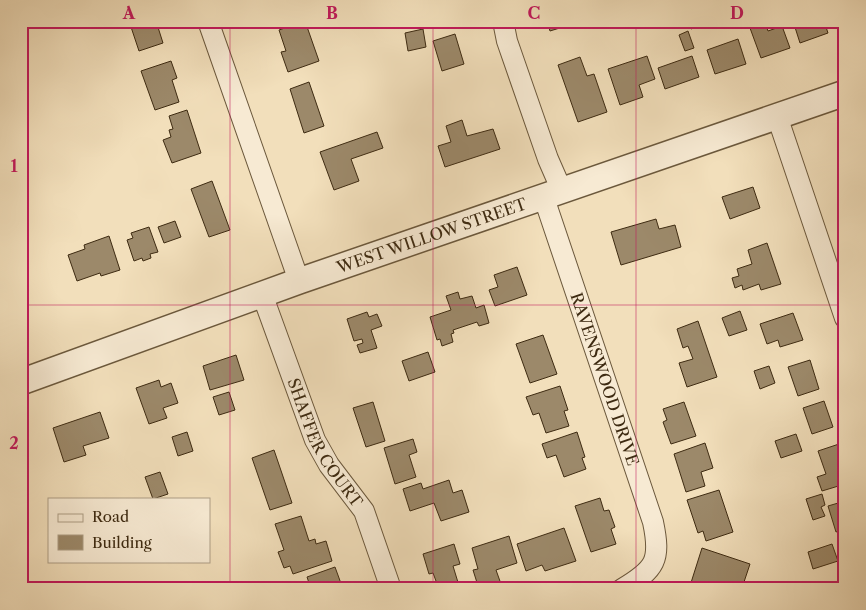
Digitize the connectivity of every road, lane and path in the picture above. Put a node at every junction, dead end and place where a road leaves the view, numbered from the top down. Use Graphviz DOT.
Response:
graph roads {
  1 [pos="208,21"];
  2 [pos="503,21"];
  3 [pos="845,93"];
  4 [pos="777,116"];
  5 [pos="553,194"];
  6 [pos="299,281"];
  7 [pos="262,294"];
  8 [pos="845,318"];
  9 [pos="21,382"];
  10 [pos="391,589"];
  11 [pos="622,589"];
  1 -- 6 [label="street"];
  2 -- 5 [label="street, RAVENSWOOD DRIVE"];
  3 -- 4 [label="street, WEST WILLOW STREET"];
  4 -- 5 [label="street, WEST WILLOW STREET"];
  4 -- 8 [label="street"];
  5 -- 6 [label="street, WEST WILLOW STREET"];
  5 -- 11 [label="street, RAVENSWOOD DRIVE"];
  6 -- 7 [label="street, WEST WILLOW STREET"];
  7 -- 9 [label="street, WEST WILLOW STREET"];
  7 -- 10 [label="street, SHAFFER COURT"];
}
